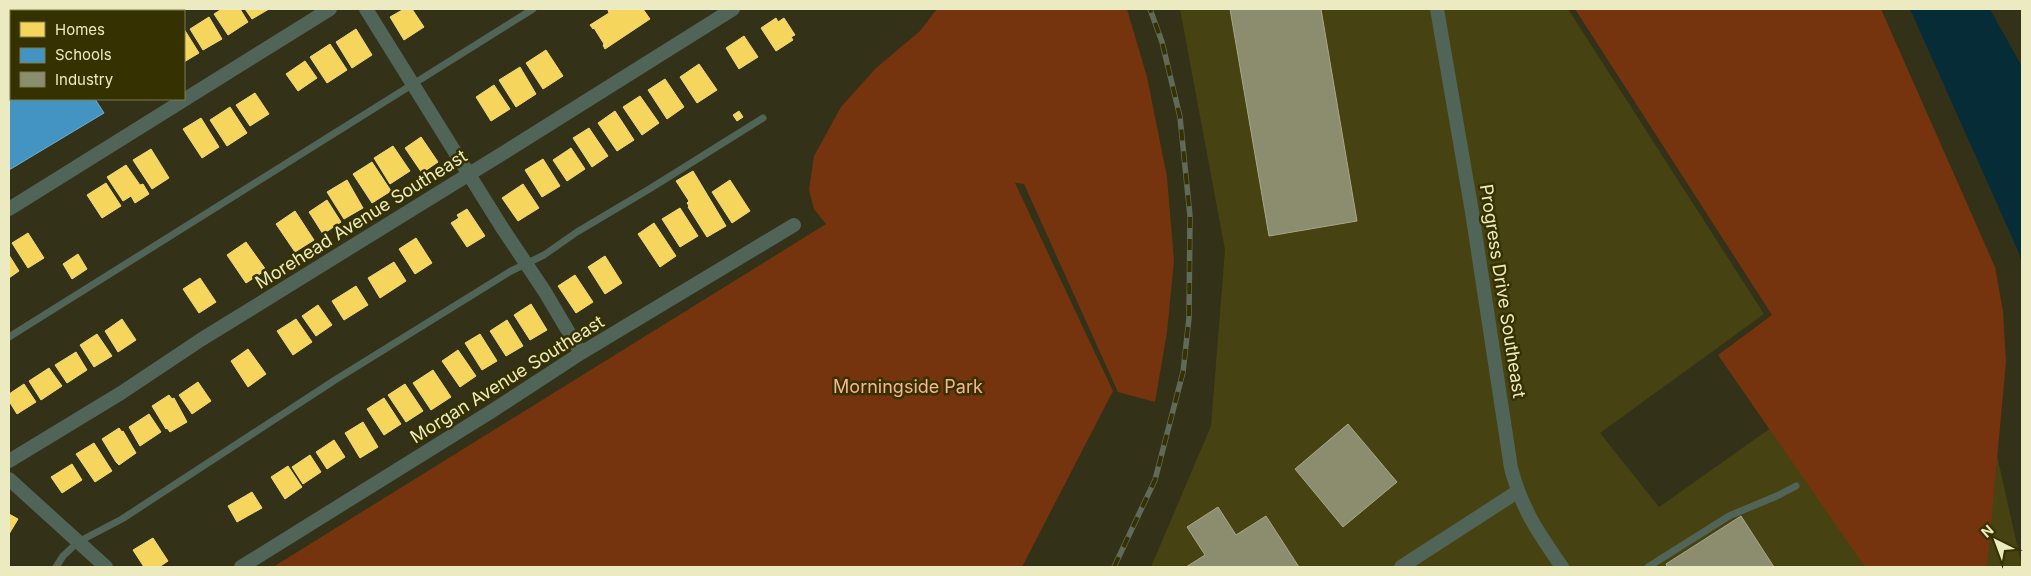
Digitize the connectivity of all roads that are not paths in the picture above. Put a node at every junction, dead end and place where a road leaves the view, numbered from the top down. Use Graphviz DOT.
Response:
graph roads {
  1 [pos="330,9"];
  2 [pos="366,9"];
  3 [pos="533,9"];
  4 [pos="733,9"];
  5 [pos="1437,9"];
  6 [pos="413,83"];
  7 [pos="185,99"];
  8 [pos="184,100"];
  9 [pos="763,118"];
  10 [pos="469,174"];
  11 [pos="9,209"];
  12 [pos="794,225"];
  13 [pos="526,264"];
  14 [pos="9,337"];
  15 [pos="580,353"];
  16 [pos="9,461"];
  17 [pos="9,479"];
  18 [pos="1796,486"];
  19 [pos="1517,492"];
  20 [pos="78,542"];
  21 [pos="56,567"];
  22 [pos="106,567"];
  23 [pos="241,567"];
  24 [pos="1401,567"];
  25 [pos="1562,567"];
  26 [pos="1648,567"];
  1 -- 7 [label="street"];
  2 -- 6 [label="street"];
  3 -- 6 [label="lane"];
  4 -- 10 [label="street, Morehead Avenue Southeast"];
  5 -- 19 [label="street, Progress Drive Southeast"];
  6 -- 10 [label="street"];
  6 -- 14 [label="lane"];
  8 -- 11 [label="street"];
  9 -- 13 [label="lane"];
  10 -- 13 [label="street"];
  10 -- 16 [label="street, Morehead Avenue Southeast"];
  12 -- 15 [label="street, Morgan Avenue Southeast"];
  13 -- 15 [label="street"];
  13 -- 20 [label="lane"];
  15 -- 23 [label="street, Morgan Avenue Southeast"];
  17 -- 20 [label="street"];
  18 -- 26 [label="lane"];
  19 -- 24 [label="street"];
  19 -- 25 [label="street, Progress Drive Southeast"];
  20 -- 21 [label="lane"];
  20 -- 22 [label="street"];
}
